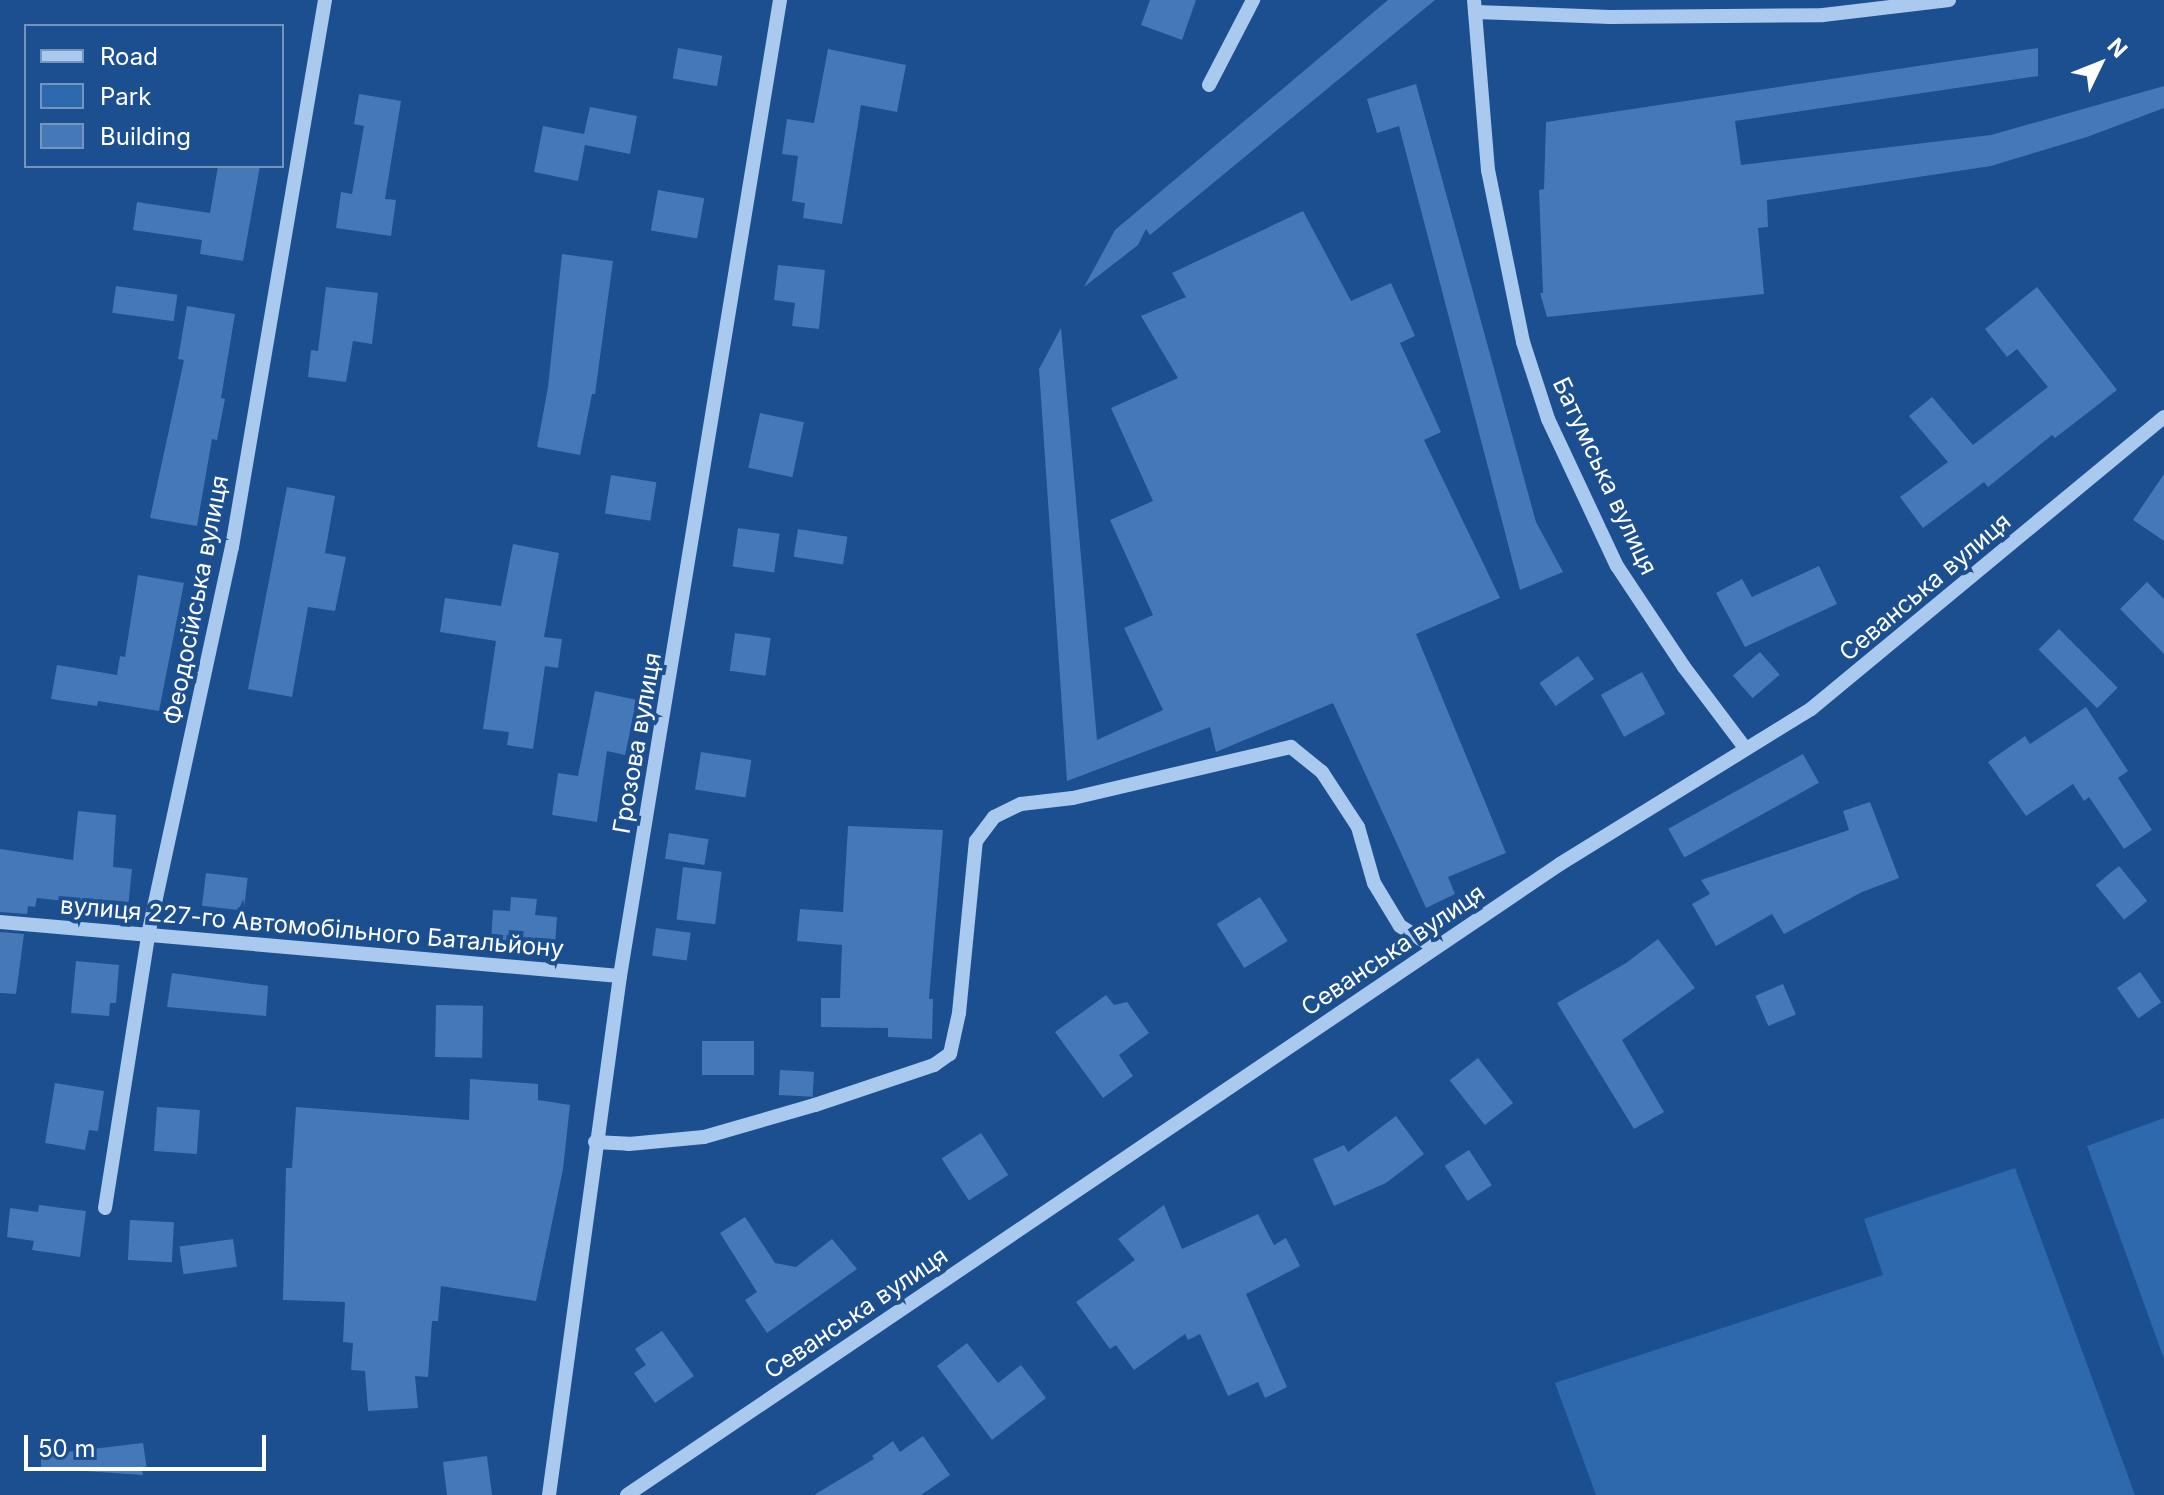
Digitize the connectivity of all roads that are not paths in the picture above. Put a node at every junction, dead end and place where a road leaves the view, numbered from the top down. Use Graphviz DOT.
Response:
graph roads {
  1 [pos="325,0"];
  2 [pos="780,0"];
  3 [pos="1253,0"];
  4 [pos="1949,0"];
  5 [pos="1474,6"];
  6 [pos="1209,85"];
  7 [pos="2164,417"];
  8 [pos="1745,748"];
  9 [pos="0,922"];
  10 [pos="148,935"];
  11 [pos="1435,948"];
  12 [pos="620,976"];
  13 [pos="595,1142"];
  14 [pos="105,1208"];
  15 [pos="549,1495"];
  16 [pos="627,1495"];
  1 -- 10 [label="street, Феодосійська вулиця"];
  2 -- 12 [label="street, Грозова вулиця"];
  3 -- 6 [label="street"];
  4 -- 5 [label="street"];
  5 -- 8 [label="street, Батумська вулиця"];
  7 -- 8 [label="street, Севанська вулиця"];
  8 -- 11 [label="street, Севанська вулиця"];
  9 -- 10 [label="street, вулиця 227-го Автомобільного Батальйону"];
  10 -- 12 [label="street, вулиця 227-го Автомобільного Батальйону"];
  10 -- 14 [label="street, Феодосійська вулиця"];
  11 -- 13 [label="street"];
  11 -- 16 [label="street, Севанська вулиця"];
  12 -- 13 [label="street, Грозова вулиця"];
  13 -- 15 [label="street, Грозова вулиця"];
}
